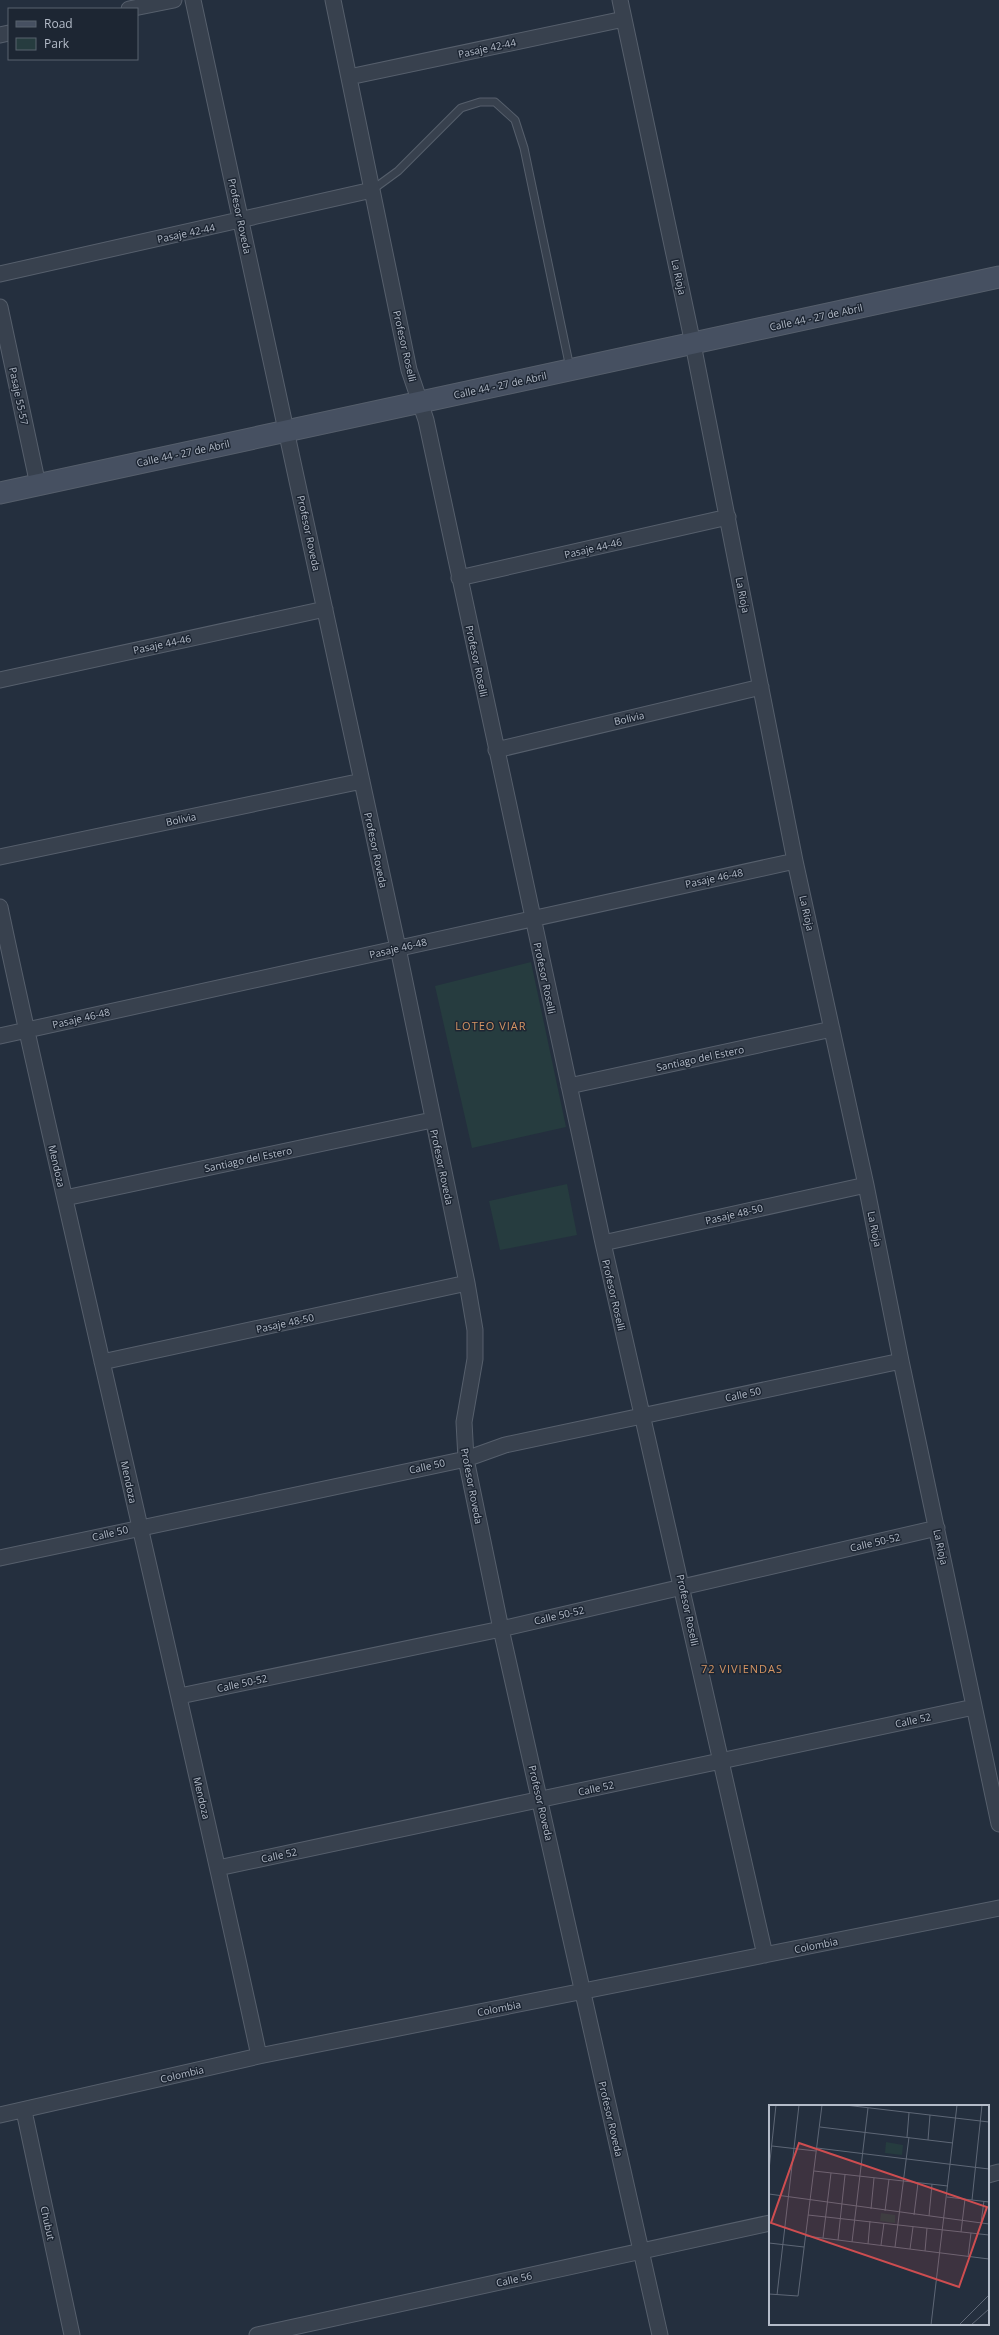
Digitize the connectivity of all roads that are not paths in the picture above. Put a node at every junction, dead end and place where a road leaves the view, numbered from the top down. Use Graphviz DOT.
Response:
graph roads {
  1 [pos="174,0"];
  2 [pos="193,0"];
  3 [pos="333,0"];
  4 [pos="620,0"];
  5 [pos="134,8"];
  6 [pos="624,19"];
  7 [pos="349,77"];
  8 [pos="372,190"];
  9 [pos="241,220"];
  10 [pos="0,274"];
  11 [pos="999,277"];
  12 [pos="0,307"];
  13 [pos="693,344"];
  14 [pos="571,370"];
  15 [pos="420,402"];
  16 [pos="287,430"];
  17 [pos="38,485"];
  18 [pos="0,493"];
  19 [pos="728,517"];
  20 [pos="459,578"];
  21 [pos="325,608"];
  22 [pos="0,680"];
  23 [pos="761,687"];
  24 [pos="496,750"];
  25 [pos="362,781"];
  26 [pos="0,857"];
  27 [pos="795,861"];
  28 [pos="0,908"];
  29 [pos="532,917"];
  30 [pos="398,948"];
  31 [pos="832,1029"];
  32 [pos="25,1031"];
  33 [pos="0,1036"];
  34 [pos="569,1086"];
  35 [pos="432,1120"];
  36 [pos="866,1185"];
  37 [pos="65,1198"];
  38 [pos="603,1243"];
  39 [pos="467,1283"];
  40 [pos="901,1361"];
  41 [pos="102,1362"];
  42 [pos="642,1414"];
  43 [pos="466,1459"];
  44 [pos="139,1527"];
  45 [pos="937,1528"];
  46 [pos="0,1558"];
  47 [pos="682,1586"];
  48 [pos="501,1629"];
  49 [pos="180,1696"];
  50 [pos="974,1707"];
  51 [pos="721,1762"];
  52 [pos="540,1799"];
  53 [pos="999,1824"];
  54 [pos="218,1868"];
  55 [pos="999,1908"];
  56 [pos="765,1955"];
  57 [pos="583,1992"];
  58 [pos="259,2056"];
  59 [pos="24,2111"];
  60 [pos="0,2115"];
  61 [pos="999,2172"];
  62 [pos="989,2175"];
  63 [pos="769,2223"];
  64 [pos="641,2251"];
  65 [pos="72,2335"];
  66 [pos="257,2335"];
  67 [pos="660,2335"];
  1 -- 5 [label="street"];
  2 -- 9 [label="street, Profesor Roveda"];
  3 -- 7 [label="street, Profesor Roselli"];
  4 -- 6 [label="street, La Rioja"];
  6 -- 7 [label="street, Pasaje 42-44"];
  6 -- 13 [label="street, La Rioja"];
  7 -- 8 [label="street, Profesor Roselli"];
  8 -- 9 [label="street, Pasaje 42-44"];
  8 -- 14 [label="lane"];
  8 -- 15 [label="street, Profesor Roselli"];
  9 -- 10 [label="street, Pasaje 42-44"];
  9 -- 16 [label="street, Profesor Roveda"];
  11 -- 13 [label="street, Calle 44 - 27 de Abril"];
  12 -- 17 [label="street, Pasaje 55-57"];
  13 -- 14 [label="street, Calle 44 - 27 de Abril"];
  13 -- 19 [label="street, La Rioja"];
  14 -- 15 [label="street, Calle 44 - 27 de Abril"];
  15 -- 16 [label="street, Calle 44 - 27 de Abril"];
  15 -- 20 [label="street, Profesor Roselli"];
  16 -- 17 [label="street, Calle 44 - 27 de Abril"];
  16 -- 21 [label="street, Profesor Roveda"];
  17 -- 18 [label="street, Calle 44 - 27 de Abril"];
  19 -- 20 [label="street, Pasaje 44-46"];
  19 -- 23 [label="street, La Rioja"];
  20 -- 24 [label="street, Profesor Roselli"];
  21 -- 22 [label="street, Pasaje 44-46"];
  21 -- 25 [label="street, Profesor Roveda"];
  23 -- 24 [label="street, Bolivia"];
  23 -- 27 [label="street, La Rioja"];
  24 -- 29 [label="street, Profesor Roselli"];
  25 -- 26 [label="street, Bolivia"];
  25 -- 30 [label="street, Profesor Roveda"];
  27 -- 29 [label="street, Pasaje 46-48"];
  27 -- 31 [label="street, La Rioja"];
  28 -- 32 [label="street, Mendoza"];
  29 -- 30 [label="street, Pasaje 46-48"];
  29 -- 34 [label="street, Profesor Roselli"];
  30 -- 32 [label="street, Pasaje 46-48"];
  30 -- 35 [label="street, Profesor Roveda"];
  31 -- 34 [label="street, Santiago del Estero"];
  31 -- 36 [label="street, La Rioja"];
  32 -- 33 [label="street, Pasaje 46-48"];
  32 -- 37 [label="street, Mendoza"];
  34 -- 38 [label="street, Profesor Roselli"];
  35 -- 37 [label="street, Santiago del Estero"];
  35 -- 39 [label="street, Profesor Roveda"];
  36 -- 38 [label="street, Pasaje 48-50"];
  36 -- 40 [label="street, La Rioja"];
  37 -- 41 [label="street, Mendoza"];
  38 -- 42 [label="street, Profesor Roselli"];
  39 -- 41 [label="street, Pasaje 48-50"];
  39 -- 43 [label="street, Profesor Roveda"];
  40 -- 42 [label="street, Calle 50"];
  40 -- 45 [label="street, La Rioja"];
  41 -- 44 [label="street, Mendoza"];
  42 -- 43 [label="street, Calle 50"];
  42 -- 47 [label="street, Profesor Roselli"];
  43 -- 44 [label="street, Calle 50"];
  43 -- 48 [label="street, Profesor Roveda"];
  44 -- 46 [label="street, Calle 50"];
  44 -- 49 [label="street, Mendoza"];
  45 -- 47 [label="street, Calle 50-52"];
  45 -- 50 [label="street, La Rioja"];
  47 -- 48 [label="street, Calle 50-52"];
  47 -- 51 [label="street, Profesor Roselli"];
  48 -- 49 [label="street, Calle 50-52"];
  48 -- 52 [label="street, Profesor Roveda"];
  49 -- 54 [label="street, Mendoza"];
  50 -- 51 [label="street, Calle 52"];
  50 -- 53 [label="street, La Rioja"];
  51 -- 52 [label="street, Calle 52"];
  51 -- 56 [label="street, Profesor Roselli"];
  52 -- 54 [label="street, Calle 52"];
  52 -- 57 [label="street, Profesor Roveda"];
  54 -- 58 [label="street, Mendoza"];
  55 -- 56 [label="street, Colombia"];
  56 -- 57 [label="street, Colombia"];
  57 -- 58 [label="street, Colombia"];
  57 -- 64 [label="street, Profesor Roveda"];
  58 -- 59 [label="street, Colombia"];
  59 -- 60 [label="street, Colombia"];
  59 -- 65 [label="street, Chubut"];
  61 -- 62 [label="street"];
  63 -- 64 [label="street, Calle 56"];
  64 -- 66 [label="street, Calle 56"];
  64 -- 67 [label="street, Profesor Roveda"];
}
